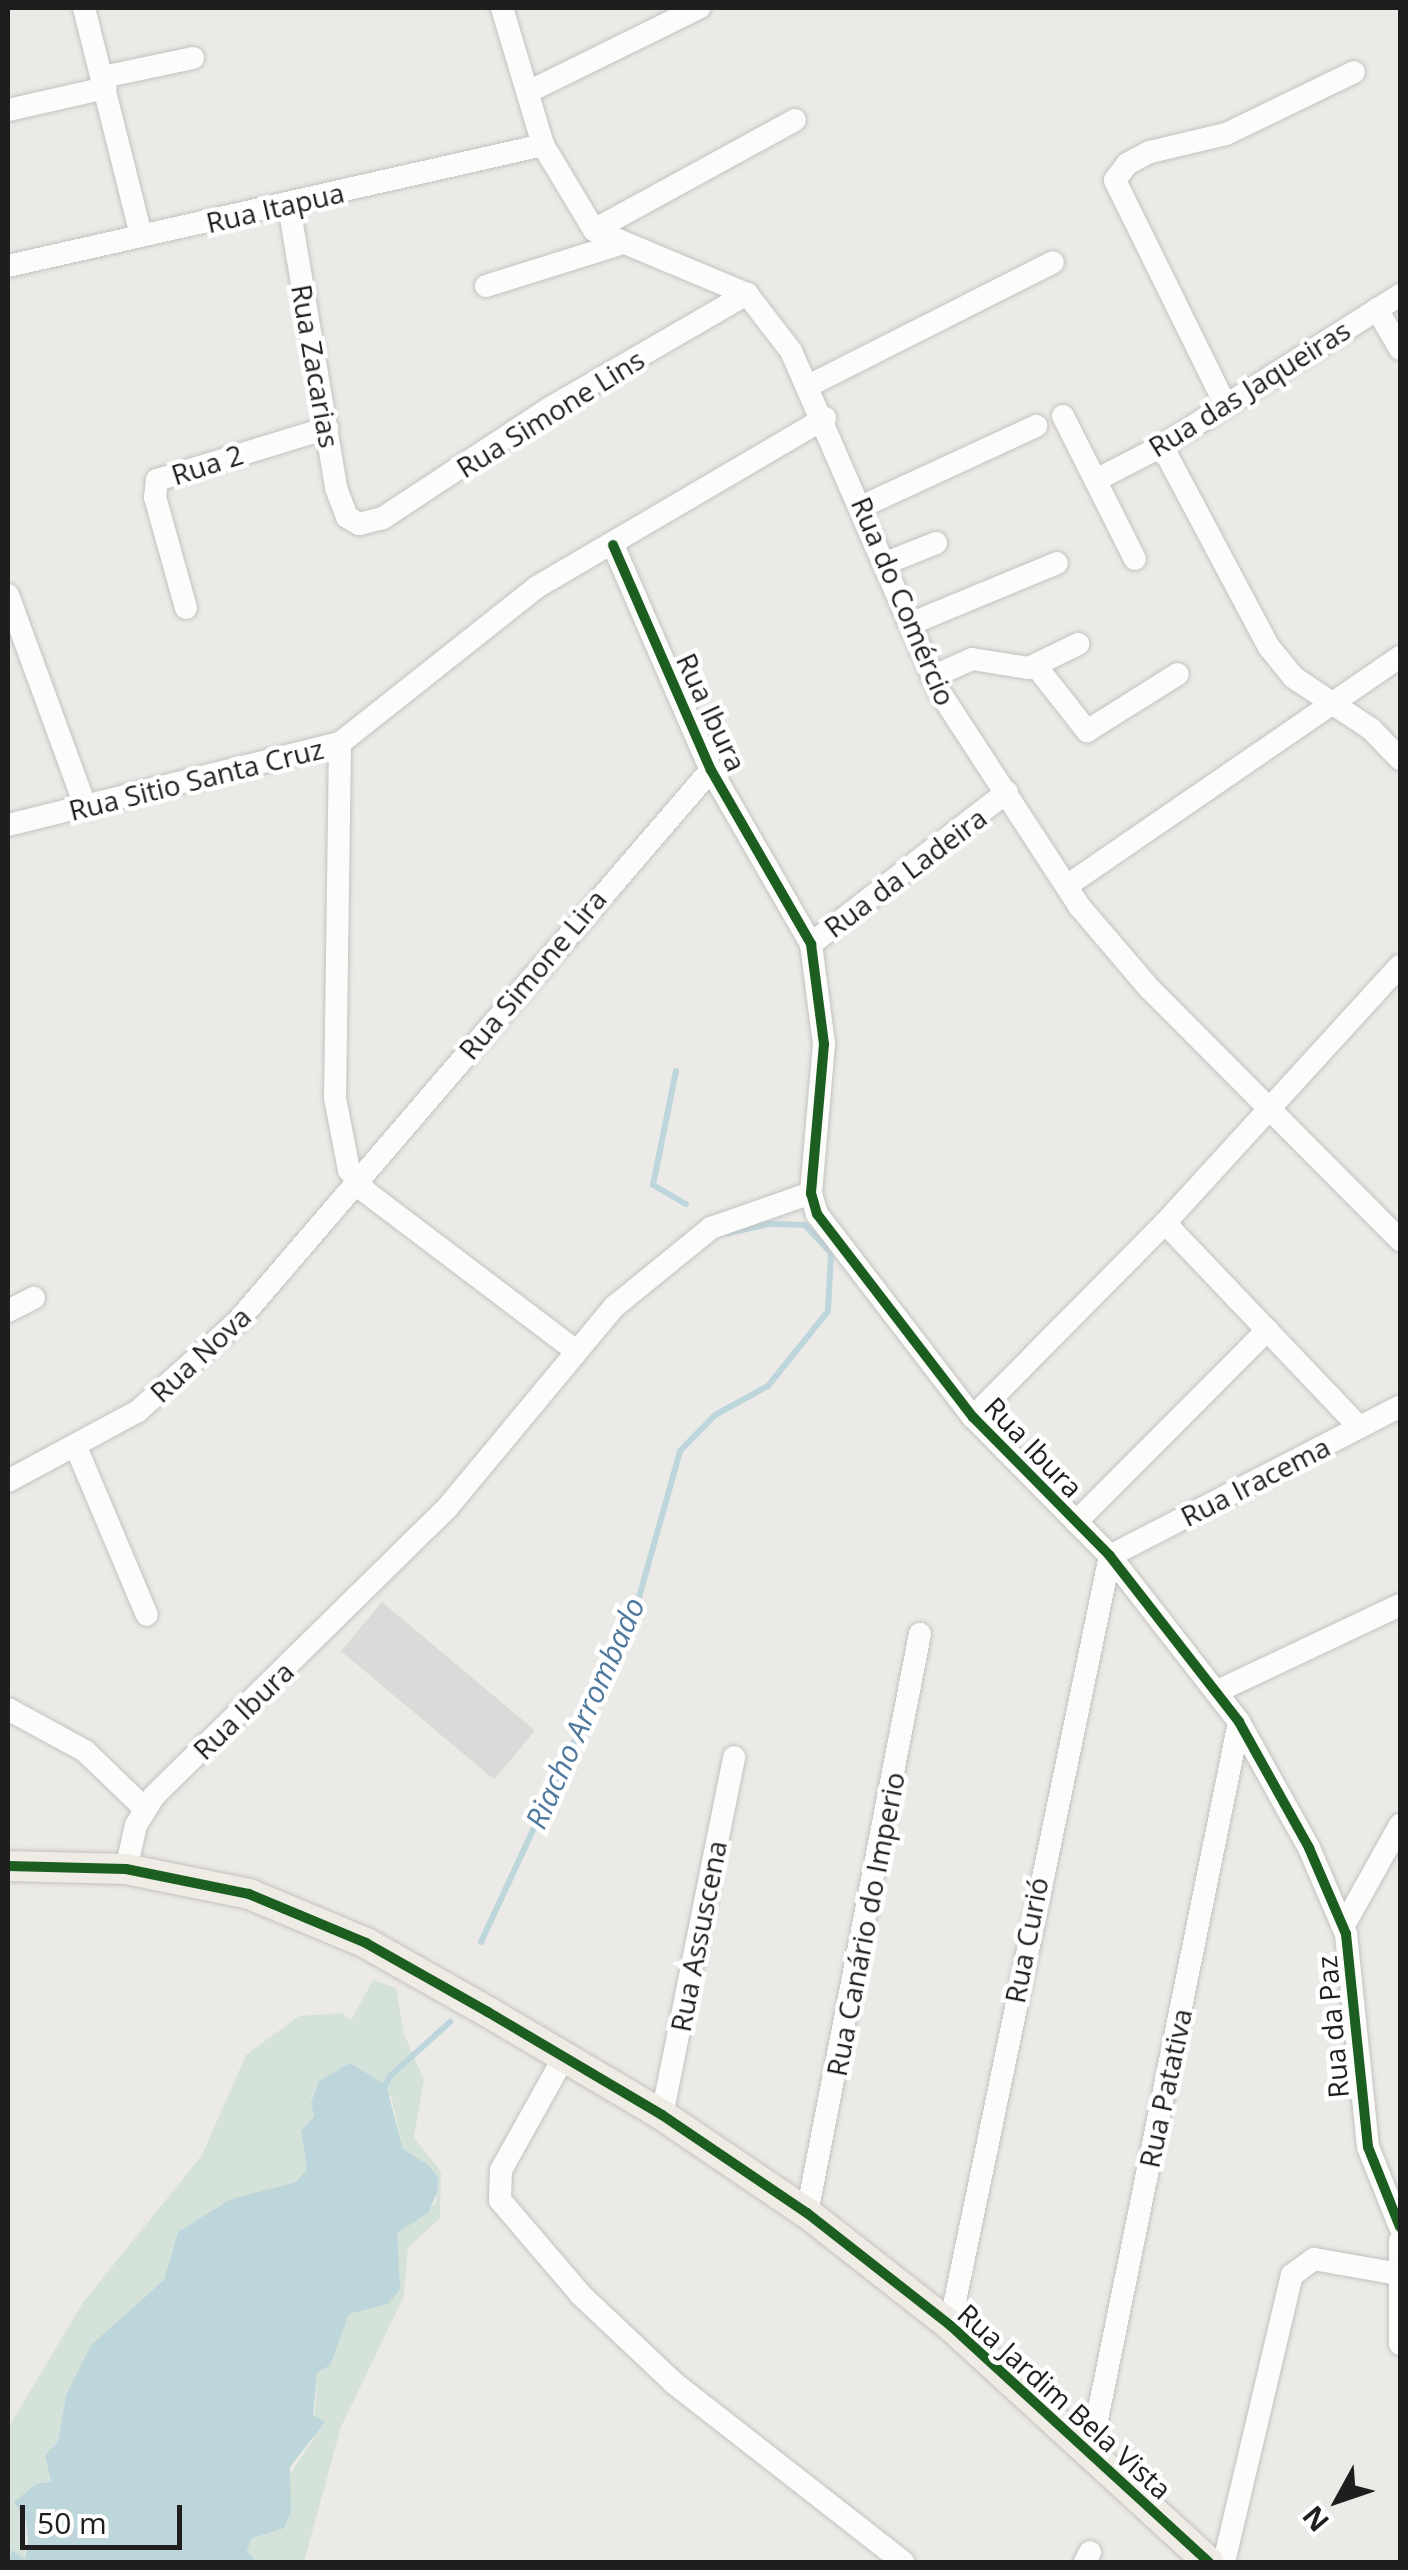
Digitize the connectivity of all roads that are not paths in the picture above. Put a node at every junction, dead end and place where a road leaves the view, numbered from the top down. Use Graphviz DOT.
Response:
graph roads {
  1 [pos="84,8"];
  2 [pos="502,8"];
  3 [pos="699,8"];
  4 [pos="193,58"];
  5 [pos="1354,72"];
  6 [pos="105,83"];
  7 [pos="528,92"];
  8 [pos="8,110"];
  9 [pos="795,120"];
  10 [pos="543,145"];
  11 [pos="289,206"];
  12 [pos="594,230"];
  13 [pos="141,236"];
  14 [pos="617,245"];
  15 [pos="1053,262"];
  16 [pos="8,266"];
  17 [pos="486,286"];
  18 [pos="747,294"];
  19 [pos="1400,295"];
  20 [pos="1377,309"];
  21 [pos="1400,349"];
  22 [pos="810,385"];
  23 [pos="1224,402"];
  24 [pos="1063,416"];
  25 [pos="825,418"];
  26 [pos="1036,426"];
  27 [pos="326,428"];
  28 [pos="1162,446"];
  29 [pos="1096,480"];
  30 [pos="863,506"];
  31 [pos="352,522"];
  32 [pos="936,544"];
  33 [pos="613,545"];
  34 [pos="1135,558"];
  35 [pos="1057,563"];
  36 [pos="886,564"];
  37 [pos="8,594"];
  38 [pos="186,608"];
  39 [pos="910,624"];
  40 [pos="1078,644"];
  41 [pos="1400,657"];
  42 [pos="1036,666"];
  43 [pos="1178,674"];
  44 [pos="932,677"];
  45 [pos="1330,701"];
  46 [pos="340,743"];
  47 [pos="1400,759"];
  48 [pos="711,770"];
  49 [pos="1007,792"];
  50 [pos="86,808"];
  51 [pos="8,825"];
  52 [pos="1068,884"];
  53 [pos="811,944"];
  54 [pos="1396,979"];
  55 [pos="1271,1104"];
  56 [pos="355,1181"];
  57 [pos="810,1193"];
  58 [pos="1165,1223"];
  59 [pos="1400,1240"];
  60 [pos="34,1298"];
  61 [pos="8,1311"];
  62 [pos="1266,1330"];
  63 [pos="574,1350"];
  64 [pos="1400,1406"];
  65 [pos="973,1417"];
  66 [pos="1359,1427"];
  67 [pos="76,1447"];
  68 [pos="8,1481"];
  69 [pos="1076,1522"];
  70 [pos="1110,1556"];
  71 [pos="1400,1605"];
  72 [pos="146,1615"];
  73 [pos="920,1634"];
  74 [pos="1220,1690"];
  75 [pos="8,1709"];
  76 [pos="1239,1722"];
  77 [pos="734,1757"];
  78 [pos="144,1808"];
  79 [pos="1400,1824"];
  80 [pos="8,1866"];
  81 [pos="126,1868"];
  82 [pos="1343,1927"];
  83 [pos="564,2057"];
  84 [pos="662,2115"];
  85 [pos="808,2214"];
  86 [pos="1400,2227"];
  87 [pos="1400,2241"];
  88 [pos="1399,2274"];
  89 [pos="950,2325"];
  90 [pos="1400,2344"];
  91 [pos="1090,2454"];
  92 [pos="903,2562"];
  93 [pos="1209,2562"];
  94 [pos="1224,2562"];
  1 -- 6 [label="street"];
  2 -- 7 [label="street"];
  3 -- 7 [label="street"];
  4 -- 6 [label="street"];
  5 -- 23 [label="street"];
  6 -- 8 [label="street"];
  6 -- 13 [label="street"];
  7 -- 10 [label="street"];
  9 -- 12 [label="street"];
  10 -- 11 [label="street, Rua Itapua"];
  10 -- 12 [label="street"];
  11 -- 13 [label="street, Rua Itapua"];
  11 -- 27 [label="street, Rua Zacarias"];
  12 -- 14 [label="street"];
  13 -- 16 [label="street, Rua Itapua"];
  14 -- 17 [label="street"];
  14 -- 18 [label="street"];
  15 -- 22 [label="street"];
  18 -- 22 [label="street, Rua do Comércio"];
  18 -- 31 [label="street, Rua Simone Lins"];
  19 -- 20 [label="street, Rua das Jaqueiras"];
  20 -- 21 [label="street"];
  20 -- 23 [label="street, Rua das Jaqueiras"];
  22 -- 25 [label="street, Rua do Comércio"];
  23 -- 28 [label="street, Rua das Jaqueiras"];
  24 -- 29 [label="street"];
  25 -- 30 [label="street, Rua do Comércio"];
  25 -- 33 [label="street, Rua Sitio Santa Cruz"];
  26 -- 30 [label="street"];
  27 -- 31 [label="street, Rua Zacarias"];
  27 -- 38 [label="street, Rua 2"];
  28 -- 29 [label="street, Rua das Jaqueiras"];
  28 -- 45 [label="street"];
  29 -- 34 [label="street"];
  30 -- 36 [label="street, Rua do Comércio"];
  32 -- 36 [label="street"];
  33 -- 46 [label="street, Rua Sitio Santa Cruz"];
  33 -- 48 [label="street, Rua Ibura"];
  35 -- 39 [label="street"];
  36 -- 39 [label="street, Rua do Comércio"];
  37 -- 50 [label="street"];
  39 -- 44 [label="street, Rua do Comércio"];
  40 -- 42 [label="street"];
  41 -- 45 [label="street"];
  42 -- 43 [label="street"];
  42 -- 44 [label="street"];
  44 -- 49 [label="street, Rua do Comércio"];
  45 -- 47 [label="street"];
  45 -- 52 [label="street"];
  46 -- 50 [label="street, Rua Sitio Santa Cruz"];
  46 -- 56 [label="street"];
  48 -- 53 [label="street, Rua Ibura"];
  48 -- 56 [label="street, Rua Simone Lira"];
  49 -- 52 [label="street, Rua do Comércio"];
  49 -- 53 [label="street, Rua da Ladeira"];
  50 -- 51 [label="street, Rua Sitio Santa Cruz"];
  52 -- 55 [label="street, Rua do Comércio"];
  53 -- 57 [label="street, Rua da Ladeira"];
  54 -- 55 [label="street"];
  55 -- 58 [label="street"];
  55 -- 59 [label="street, Rua do Comércio"];
  56 -- 63 [label="street"];
  56 -- 67 [label="street, Rua Nova"];
  57 -- 63 [label="street, Rua Ibura"];
  57 -- 65 [label="street, Rua Ibura"];
  58 -- 62 [label="street"];
  58 -- 65 [label="street"];
  60 -- 61 [label="street"];
  62 -- 66 [label="street"];
  62 -- 69 [label="street"];
  63 -- 78 [label="street, Rua Ibura"];
  64 -- 66 [label="street, Rua Iracema"];
  65 -- 69 [label="street, Rua Ibura"];
  66 -- 70 [label="street, Rua Iracema"];
  67 -- 68 [label="street, Rua Nova"];
  67 -- 72 [label="street"];
  69 -- 70 [label="street, Rua Ibura"];
  70 -- 74 [label="street, Rua Ibura"];
  70 -- 89 [label="street, Rua Curió"];
  71 -- 74 [label="street"];
  73 -- 85 [label="street, Rua Canário do Imperio"];
  74 -- 76 [label="street, Rua Ibura"];
  75 -- 78 [label="street"];
  76 -- 82 [label="street, Rua da Paz"];
  76 -- 91 [label="street, Rua Patativa"];
  77 -- 84 [label="street, Rua Assuscena"];
  78 -- 81 [label="street, Rua Ibura"];
  79 -- 82 [label="street"];
  80 -- 81 [label="main road, Rua Jardim Bela Vista"];
  81 -- 83 [label="main road, Rua Jardim Bela Vista"];
  82 -- 86 [label="street, Rua da Paz"];
  83 -- 84 [label="main road, Rua Jardim Bela Vista"];
  83 -- 92 [label="street"];
  84 -- 85 [label="main road, Rua Jardim Bela Vista"];
  85 -- 89 [label="main road, Rua Jardim Bela Vista"];
  87 -- 88 [label="street"];
  88 -- 90 [label="street"];
  88 -- 94 [label="street"];
  89 -- 91 [label="main road, Rua Jardim Bela Vista"];
  91 -- 93 [label="main road, Rua Jardim Bela Vista"];
}
